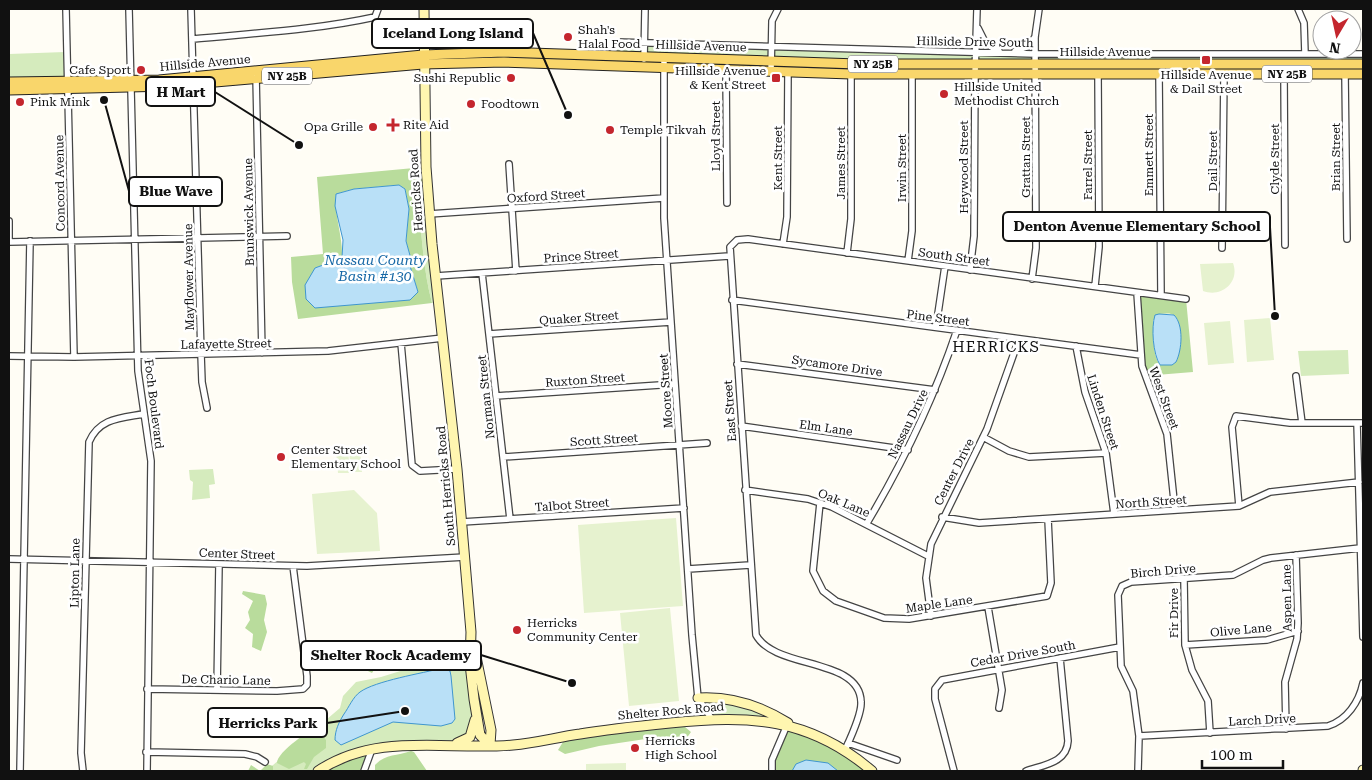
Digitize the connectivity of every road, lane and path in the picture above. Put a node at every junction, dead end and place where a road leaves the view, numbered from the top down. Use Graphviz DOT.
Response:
graph roads {
  1 [pos="66,9"];
  2 [pos="129,9"];
  3 [pos="191,9"];
  4 [pos="378,9"];
  5 [pos="424,9"];
  6 [pos="644,9"];
  7 [pos="778,9"];
  8 [pos="977,9"];
  9 [pos="1039,9"];
  10 [pos="1298,9"];
  11 [pos="977,23"];
  12 [pos="1035,36"];
  13 [pos="193,39"];
  14 [pos="616,42"];
  15 [pos="644,43"];
  16 [pos="771,47"];
  17 [pos="975,52"];
  18 [pos="1007,53"];
  19 [pos="1035,54"];
  20 [pos="1195,54"];
  21 [pos="1305,54"];
  22 [pos="1363,54"];
  23 [pos="423,59"];
  24 [pos="644,61"];
  25 [pos="664,62"];
  26 [pos="1363,64"];
  27 [pos="771,66"];
  28 [pos="726,69"];
  29 [pos="975,69"];
  30 [pos="1036,69"];
  31 [pos="1195,69"];
  32 [pos="788,71"];
  33 [pos="851,74"];
  34 [pos="912,74"];
  35 [pos="1098,74"];
  36 [pos="1159,74"];
  37 [pos="1224,74"];
  38 [pos="1284,74"];
  39 [pos="1345,74"];
  40 [pos="1363,74"];
  41 [pos="256,75"];
  42 [pos="194,81"];
  43 [pos="9,82"];
  44 [pos="131,84"];
  45 [pos="67,85"];
  46 [pos="9,90"];
  47 [pos="509,164"];
  48 [pos="664,198"];
  49 [pos="727,203"];
  50 [pos="512,208"];
  51 [pos="429,214"];
  52 [pos="9,221"];
  53 [pos="260,236"];
  54 [pos="287,236"];
  55 [pos="198,238"];
  56 [pos="134,239"];
  57 [pos="71,240"];
  58 [pos="1347,240"];
  59 [pos="30,241"];
  60 [pos="9,242"];
  61 [pos="783,244"];
  62 [pos="1284,244"];
  63 [pos="1222,248"];
  64 [pos="847,253"];
  65 [pos="729,256"];
  66 [pos="667,260"];
  67 [pos="908,261"];
  68 [pos="945,266"];
  69 [pos="970,270"];
  70 [pos="516,271"];
  71 [pos="482,273"];
  72 [pos="436,276"];
  73 [pos="1032,279"];
  74 [pos="1095,286"];
  75 [pos="1137,292"];
  76 [pos="1161,295"];
  77 [pos="1186,299"];
  78 [pos="732,300"];
  79 [pos="671,322"];
  80 [pos="936,327"];
  81 [pos="957,330"];
  82 [pos="489,334"];
  83 [pos="443,338"];
  84 [pos="1019,339"];
  85 [pos="401,343"];
  86 [pos="1076,346"];
  87 [pos="262,353"];
  88 [pos="200,354"];
  89 [pos="1141,355"];
  90 [pos="9,356"];
  91 [pos="27,356"];
  92 [pos="138,356"];
  93 [pos="74,357"];
  94 [pos="737,364"];
  95 [pos="1296,376"];
  96 [pos="675,384"];
  97 [pos="935,390"];
  98 [pos="496,396"];
  99 [pos="207,408"];
  100 [pos="144,414"];
  101 [pos="1360,423"];
  102 [pos="1302,424"];
  103 [pos="741,426"];
  104 [pos="983,437"];
  105 [pos="707,443"];
  106 [pos="680,445"];
  107 [pos="908,450"];
  108 [pos="1106,453"];
  109 [pos="503,457"];
  110 [pos="457,469"];
  111 [pos="1359,482"];
  112 [pos="745,490"];
  113 [pos="820,503"];
  114 [pos="1239,506"];
  115 [pos="684,508"];
  116 [pos="1175,510"];
  117 [pos="1114,514"];
  118 [pos="942,517"];
  119 [pos="510,519"];
  120 [pos="1048,519"];
  121 [pos="462,522"];
  122 [pos="868,523"];
  123 [pos="1360,548"];
  124 [pos="1296,555"];
  125 [pos="928,556"];
  126 [pos="465,557"];
  127 [pos="9,559"];
  128 [pos="24,560"];
  129 [pos="86,561"];
  130 [pos="150,562"];
  131 [pos="219,564"];
  132 [pos="750,565"];
  133 [pos="293,566"];
  134 [pos="688,569"];
  135 [pos="1184,579"];
  136 [pos="1363,602"];
  137 [pos="988,607"];
  138 [pos="931,616"];
  139 [pos="1298,631"];
  140 [pos="471,632"];
  141 [pos="1363,637"];
  142 [pos="1185,645"];
  143 [pos="1120,647"];
  144 [pos="1060,658"];
  145 [pos="998,668"];
  146 [pos="1363,683"];
  147 [pos="147,689"];
  148 [pos="217,690"];
  149 [pos="698,698"];
  150 [pos="999,708"];
  151 [pos="476,715"];
  152 [pos="711,718"];
  153 [pos="790,726"];
  154 [pos="1286,729"];
  155 [pos="1210,732"];
  156 [pos="1139,736"];
  157 [pos="455,744"];
  158 [pos="490,745"];
  159 [pos="847,747"];
  160 [pos="372,749"];
  161 [pos="146,752"];
  162 [pos="897,760"];
  163 [pos="265,762"];
  164 [pos="20,771"];
  165 [pos="83,771"];
  166 [pos="146,771"];
  167 [pos="318,771"];
  168 [pos="364,771"];
  169 [pos="772,771"];
  170 [pos="872,771"];
  171 [pos="954,771"];
  172 [pos="1026,771"];
  173 [pos="1138,771"];
  1 -- 45 [label="street, Concord Avenue"];
  2 -- 44 [label="street, Foch Boulevard"];
  3 -- 13 [label="street, Mayflower Avenue"];
  4 -- 13 [label="street"];
  5 -- 23 [label="main road, Herricks Road"];
  6 -- 15 [label="street"];
  7 -- 16 [label="street"];
  8 -- 11 [label="street, Heywood Street"];
  9 -- 12 [label="street, Grattan Street"];
  10 -- 21 [label="street"];
  11 -- 17 [label="street, Heywood Street"];
  11 -- 18 [label="street"];
  12 -- 18 [label="street"];
  12 -- 19 [label="street, Grattan Street"];
  13 -- 42 [label="street, Mayflower Avenue"];
  14 -- 15 [label="street, Hillside Drive South"];
  15 -- 16 [label="street, Hillside Drive South"];
  15 -- 24 [label="street"];
  16 -- 17 [label="street, Hillside Drive South"];
  16 -- 27 [label="street"];
  17 -- 18 [label="street, Hillside Drive South"];
  17 -- 29 [label="street, Heywood Street"];
  18 -- 19 [label="street, Hillside Drive South"];
  19 -- 20 [label="street, Hillside Drive South"];
  19 -- 30 [label="street, Grattan Street"];
  20 -- 21 [label="street, Hillside Drive South"];
  20 -- 31 [label="street"];
  21 -- 22 [label="street, Hillside Drive South"];
  23 -- 24 [label="main road, Hillside Avenue / NY 25B"];
  23 -- 41 [label="main road, Hillside Avenue / NY 25B"];
  23 -- 51 [label="main road, Herricks Road"];
  24 -- 25 [label="main road, Hillside Avenue / NY 25B"];
  25 -- 27 [label="main road, Hillside Avenue / NY 25B"];
  25 -- 28 [label="main road, Hillside Avenue / NY 25B"];
  25 -- 48 [label="street, Moore Street"];
  26 -- 31 [label="main road, Hillside Avenue / NY 25B"];
  27 -- 28 [label="main road, Hillside Avenue / NY 25B"];
  27 -- 29 [label="main road, Hillside Avenue / NY 25B"];
  27 -- 32 [label="main road, Hillside Avenue / NY 25B"];
  28 -- 49 [label="street, Lloyd Street"];
  29 -- 30 [label="main road, Hillside Avenue / NY 25B"];
  29 -- 34 [label="main road, Hillside Avenue / NY 25B"];
  29 -- 69 [label="street, Heywood Street"];
  30 -- 31 [label="main road, Hillside Avenue / NY 25B"];
  30 -- 35 [label="main road, Hillside Avenue / NY 25B"];
  30 -- 73 [label="street, Grattan Street"];
  31 -- 36 [label="main road, Hillside Avenue / NY 25B"];
  31 -- 37 [label="main road, Hillside Avenue / NY 25B"];
  32 -- 33 [label="main road, Hillside Avenue / NY 25B"];
  32 -- 61 [label="street, Kent Street"];
  33 -- 34 [label="main road, Hillside Avenue / NY 25B"];
  33 -- 64 [label="street, James Street"];
  34 -- 67 [label="street, Irwin Street"];
  35 -- 36 [label="main road, Hillside Avenue / NY 25B"];
  35 -- 74 [label="street, Farrel Street"];
  36 -- 76 [label="street, Emmett Street"];
  37 -- 38 [label="main road, Hillside Avenue / NY 25B"];
  37 -- 63 [label="street, Dail Street"];
  38 -- 39 [label="main road, Hillside Avenue / NY 25B"];
  38 -- 62 [label="street, Clyde Street"];
  39 -- 40 [label="main road, Hillside Avenue / NY 25B"];
  39 -- 58 [label="street, Brian Street"];
  41 -- 42 [label="main road, Hillside Avenue / NY 25B"];
  41 -- 53 [label="street, Brunswick Avenue"];
  42 -- 44 [label="main road, Hillside Avenue / NY 25B"];
  42 -- 55 [label="street, Mayflower Avenue"];
  43 -- 45 [label="main road, Hillside Avenue / NY 25B"];
  44 -- 45 [label="main road, Hillside Avenue / NY 25B"];
  44 -- 56 [label="street, Foch Boulevard"];
  45 -- 46 [label="main road, Hillside Avenue / NY 25B"];
  45 -- 57 [label="street, Concord Avenue"];
  47 -- 50 [label="street"];
  48 -- 50 [label="street, Oxford Street"];
  48 -- 66 [label="street, Moore Street"];
  50 -- 51 [label="street, Oxford Street"];
  50 -- 70 [label="street"];
  51 -- 72 [label="main road, Herricks Road"];
  52 -- 60 [label="street"];
  53 -- 54 [label="street"];
  53 -- 55 [label="street"];
  53 -- 87 [label="street, Brunswick Avenue"];
  55 -- 56 [label="street"];
  55 -- 88 [label="street, Mayflower Avenue"];
  56 -- 57 [label="street"];
  56 -- 92 [label="street, Foch Boulevard"];
  57 -- 59 [label="street"];
  57 -- 93 [label="street, Concord Avenue"];
  59 -- 60 [label="street"];
  59 -- 91 [label="street"];
  61 -- 64 [label="street, South Street"];
  61 -- 65 [label="street, South Street"];
  64 -- 67 [label="street, South Street"];
  65 -- 66 [label="street, Prince Street"];
  65 -- 78 [label="street, East Street"];
  66 -- 70 [label="street, Prince Street"];
  66 -- 79 [label="street, Moore Street"];
  67 -- 68 [label="street, South Street"];
  68 -- 69 [label="street, South Street"];
  68 -- 80 [label="street"];
  69 -- 73 [label="street, South Street"];
  70 -- 71 [label="street, Prince Street"];
  71 -- 72 [label="street, Prince Street"];
  71 -- 82 [label="street, Norman Street"];
  72 -- 83 [label="main road, Herricks Road"];
  73 -- 74 [label="street, South Street"];
  74 -- 75 [label="street, South Street"];
  75 -- 76 [label="street, South Street"];
  75 -- 89 [label="street, West Street"];
  76 -- 77 [label="street, South Street"];
  78 -- 80 [label="street, Pine Street"];
  78 -- 94 [label="street, East Street"];
  79 -- 82 [label="street, Quaker Street"];
  79 -- 96 [label="street, Moore Street"];
  80 -- 81 [label="street, Pine Street"];
  81 -- 84 [label="street, Pine Street"];
  81 -- 97 [label="street, Nassau Drive"];
  82 -- 98 [label="street, Norman Street"];
  83 -- 85 [label="street, Lafayette Street"];
  83 -- 110 [label="main road, South Herricks Road"];
  84 -- 86 [label="street, Pine Street"];
  84 -- 104 [label="street, Center Drive"];
  85 -- 87 [label="street, Lafayette Street"];
  85 -- 110 [label="street"];
  86 -- 89 [label="street, Pine Street"];
  86 -- 108 [label="street, Linden Street"];
  87 -- 88 [label="street, Lafayette Street"];
  88 -- 92 [label="street, Lafayette Street"];
  88 -- 99 [label="street, Mayflower Avenue"];
  89 -- 116 [label="street, West Street"];
  90 -- 91 [label="street, Lafayette Street"];
  91 -- 93 [label="street, Lafayette Street"];
  91 -- 128 [label="street"];
  92 -- 93 [label="street, Lafayette Street"];
  92 -- 100 [label="street, Foch Boulevard"];
  94 -- 97 [label="street, Sycamore Drive"];
  94 -- 103 [label="street, East Street"];
  95 -- 102 [label="street"];
  96 -- 98 [label="street, Ruxton Street"];
  96 -- 106 [label="street, Moore Street"];
  97 -- 107 [label="street, Nassau Drive"];
  98 -- 109 [label="street, Norman Street"];
  100 -- 129 [label="street, Lipton Lane"];
  100 -- 130 [label="street, Foch Boulevard"];
  101 -- 102 [label="street"];
  101 -- 111 [label="street"];
  102 -- 114 [label="street"];
  103 -- 107 [label="street, Elm Lane"];
  103 -- 112 [label="street, East Street"];
  104 -- 108 [label="street"];
  104 -- 118 [label="street, Center Drive"];
  105 -- 106 [label="street, Scott Street"];
  106 -- 109 [label="street, Scott Street"];
  106 -- 115 [label="street, Moore Street"];
  107 -- 122 [label="street, Nassau Drive"];
  108 -- 117 [label="street, Linden Street"];
  109 -- 119 [label="street, Norman Street"];
  110 -- 121 [label="main road, South Herricks Road"];
  111 -- 114 [label="street, North Street"];
  111 -- 123 [label="street"];
  112 -- 113 [label="street, Oak Lane"];
  112 -- 132 [label="street, East Street"];
  113 -- 122 [label="street, Oak Lane"];
  113 -- 138 [label="street, Maple Lane"];
  114 -- 116 [label="street, North Street"];
  115 -- 119 [label="street, Talbot Street"];
  115 -- 134 [label="street, Moore Street"];
  116 -- 117 [label="street, North Street"];
  117 -- 120 [label="street, North Street"];
  118 -- 120 [label="street, North Street"];
  118 -- 125 [label="street, Center Drive"];
  119 -- 121 [label="street, Talbot Street"];
  120 -- 137 [label="street, Maple Lane"];
  121 -- 126 [label="main road, South Herricks Road"];
  122 -- 125 [label="street, Oak Lane"];
  123 -- 124 [label="street, Birch Drive"];
  123 -- 136 [label="street"];
  124 -- 135 [label="street, Birch Drive"];
  124 -- 139 [label="street, Aspen Lane"];
  125 -- 138 [label="street, Center Drive"];
  126 -- 133 [label="street, Center Street"];
  126 -- 140 [label="main road, South Herricks Road"];
  127 -- 128 [label="street, Center Street"];
  128 -- 129 [label="street, Center Street"];
  128 -- 164 [label="street"];
  129 -- 130 [label="street, Center Street"];
  129 -- 165 [label="street, Lipton Lane"];
  130 -- 131 [label="street, Center Street"];
  130 -- 147 [label="street, Foch Boulevard"];
  131 -- 133 [label="street, Center Street"];
  131 -- 148 [label="street"];
  132 -- 134 [label="street"];
  132 -- 159 [label="street, East Street"];
  133 -- 148 [label="street, De Chario Lane"];
  134 -- 149 [label="street, Moore Street"];
  135 -- 142 [label="street, Fir Drive"];
  135 -- 143 [label="street, Birch Drive"];
  136 -- 141 [label="street"];
  137 -- 138 [label="street, Maple Lane"];
  137 -- 145 [label="street"];
  139 -- 142 [label="street, Olive Lane"];
  139 -- 154 [label="street, Aspen Lane"];
  140 -- 151 [label="main road, South Herricks Road"];
  140 -- 158 [label="main road, South Herricks Road"];
  142 -- 155 [label="street, Fir Drive"];
  143 -- 144 [label="street, Cedar Drive South"];
  143 -- 156 [label="street, Birch Drive"];
  144 -- 145 [label="street, Cedar Drive South"];
  144 -- 172 [label="street"];
  145 -- 150 [label="street"];
  145 -- 171 [label="street, Cedar Drive South"];
  146 -- 154 [label="street, Larch Drive"];
  147 -- 148 [label="street, De Chario Lane"];
  147 -- 161 [label="street, Foch Boulevard"];
  149 -- 152 [label="street, Moore Street"];
  149 -- 153 [label="main road"];
  151 -- 157 [label="main road"];
  151 -- 158 [label="main road, South Herricks Road"];
  152 -- 153 [label="main road, Shelter Rock Road"];
  152 -- 158 [label="main road, Shelter Rock Road"];
  153 -- 159 [label="main road, Shelter Rock Road"];
  153 -- 169 [label="street"];
  154 -- 155 [label="street, Larch Drive"];
  155 -- 156 [label="street, Larch Drive"];
  156 -- 173 [label="street, Birch Drive"];
  157 -- 158 [label="main road, Shelter Rock Road"];
  157 -- 160 [label="main road, Shelter Rock Road"];
  159 -- 162 [label="street"];
  159 -- 170 [label="main road, Shelter Rock Road"];
  160 -- 167 [label="main road, Shelter Rock Road"];
  160 -- 168 [label="street"];
  161 -- 163 [label="street"];
  161 -- 166 [label="street, Foch Boulevard"];
}
